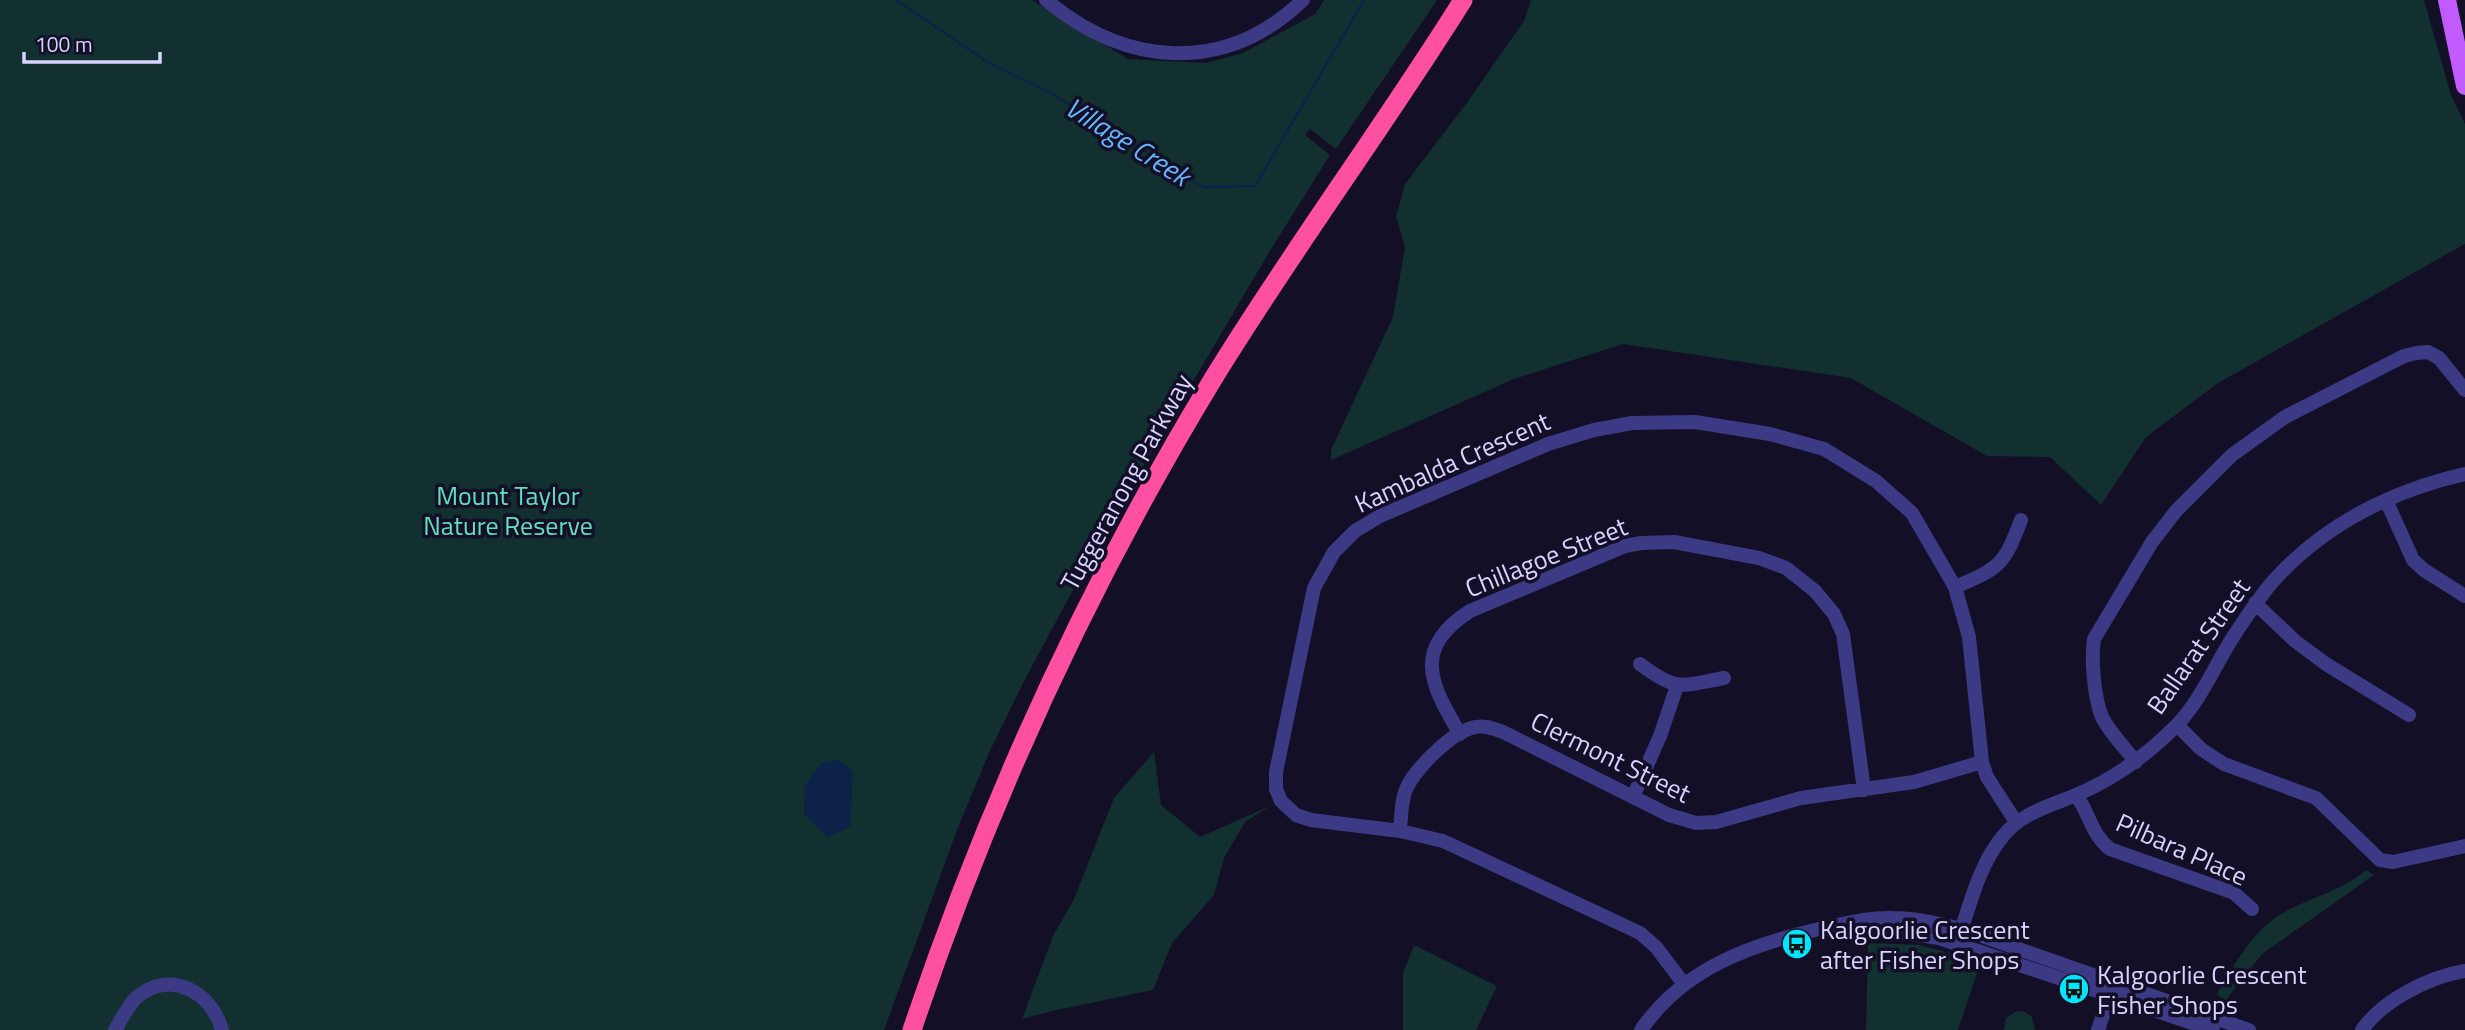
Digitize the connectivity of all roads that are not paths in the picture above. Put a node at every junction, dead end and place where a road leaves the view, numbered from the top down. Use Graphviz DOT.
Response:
graph roads {
  1 [pos="1046,0"];
  2 [pos="1303,0"];
  3 [pos="1448,0"];
  4 [pos="1463,0"];
  5 [pos="2447,0"];
  6 [pos="2465,86"];
  7 [pos="2465,390"];
  8 [pos="2465,474"];
  9 [pos="2386,500"];
  10 [pos="2021,520"];
  11 [pos="1955,587"];
  12 [pos="2465,596"];
  13 [pos="2255,604"];
  14 [pos="1640,664"];
  15 [pos="1724,677"];
  16 [pos="1677,686"];
  17 [pos="2409,716"];
  18 [pos="2177,725"];
  19 [pos="1460,734"];
  20 [pos="1982,762"];
  21 [pos="2136,762"];
  22 [pos="1864,790"];
  23 [pos="2076,795"];
  24 [pos="1633,797"];
  25 [pos="2016,822"];
  26 [pos="1400,831"];
  27 [pos="2465,846"];
  28 [pos="2252,909"];
  29 [pos="1960,936"];
  30 [pos="2465,971"];
  31 [pos="1684,984"];
  32 [pos="2112,988"];
  33 [pos="116,1030"];
  34 [pos="222,1030"];
  35 [pos="900,1030"];
  36 [pos="912,1030"];
  37 [pos="1641,1030"];
  38 [pos="2098,1030"];
  39 [pos="2213,1030"];
  40 [pos="2249,1030"];
  41 [pos="2362,1030"];
  1 -- 2 [label="street"];
  3 -- 35 [label="highway, Tuggeranong Parkway"];
  4 -- 36 [label="highway, Tuggeranong Parkway"];
  5 -- 6 [label="main road"];
  7 -- 21 [label="street"];
  8 -- 9 [label="street, Ballarat Street"];
  9 -- 12 [label="street"];
  9 -- 13 [label="street, Ballarat Street"];
  10 -- 11 [label="street"];
  11 -- 20 [label="street, Kambalda Crescent"];
  11 -- 26 [label="street, Kambalda Crescent"];
  13 -- 17 [label="street"];
  13 -- 18 [label="street, Ballarat Street"];
  14 -- 16 [label="street"];
  15 -- 16 [label="street"];
  16 -- 24 [label="street"];
  18 -- 21 [label="street, Ballarat Street"];
  18 -- 27 [label="street"];
  19 -- 22 [label="street, Chillagoe Street"];
  19 -- 24 [label="street, Clermont Street"];
  19 -- 26 [label="street"];
  20 -- 22 [label="street, Clermont Street"];
  20 -- 25 [label="street, Kambalda Crescent"];
  21 -- 23 [label="street, Ballarat Street"];
  22 -- 24 [label="street, Clermont Street"];
  23 -- 25 [label="street, Ballarat Street"];
  23 -- 28 [label="street, Pilbara Place"];
  25 -- 29 [label="street, Ballarat Street"];
  26 -- 31 [label="street, Kambalda Crescent"];
  29 -- 31 [label="street"];
  29 -- 32 [label="street"];
  30 -- 41 [label="street"];
  31 -- 37 [label="street"];
  32 -- 38 [label="street"];
  32 -- 39 [label="street"];
  32 -- 40 [label="street"];
  33 -- 34 [label="street"];
}
